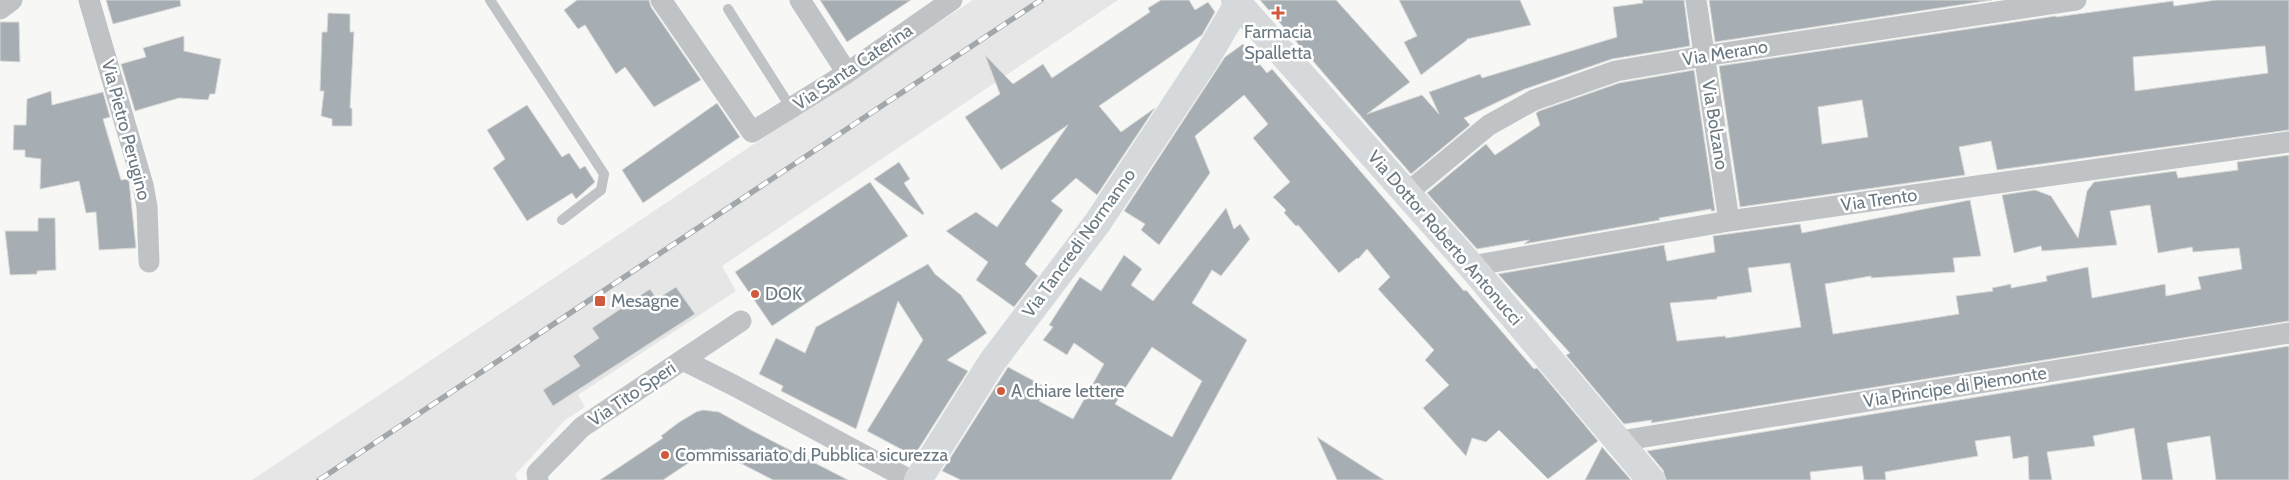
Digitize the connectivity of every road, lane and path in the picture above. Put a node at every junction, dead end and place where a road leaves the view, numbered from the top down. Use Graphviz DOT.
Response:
graph roads {
  1 [pos="12,0"];
  2 [pos="89,0"];
  3 [pos="490,0"];
  4 [pos="661,0"];
  5 [pos="800,0"];
  6 [pos="952,0"];
  7 [pos="1696,0"];
  8 [pos="2076,0"];
  9 [pos="1240,1"];
  10 [pos="0,9"];
  11 [pos="728,9"];
  12 [pos="1704,56"];
  13 [pos="847,73"];
  14 [pos="791,108"];
  15 [pos="2289,142"];
  16 [pos="1407,193"];
  17 [pos="562,220"];
  18 [pos="1729,221"];
  19 [pos="149,262"];
  20 [pos="1471,266"];
  21 [pos="741,321"];
  22 [pos="2289,333"];
  23 [pos="683,360"];
  24 [pos="1620,441"];
  25 [pos="538,480"];
  26 [pos="910,480"];
  27 [pos="918,480"];
  28 [pos="1651,480"];
  1 -- 10 [label="street"];
  2 -- 19 [label="street, Via Pietro Perugino"];
  3 -- 17 [label="lane"];
  4 -- 14 [label="street, Via Santa Caterina"];
  5 -- 13 [label="street"];
  6 -- 13 [label="street, Via Santa Caterina"];
  7 -- 12 [label="street, Via Bolzano"];
  8 -- 12 [label="street, Via Merano"];
  9 -- 16 [label="main road, Via Dottor Roberto Antonucci"];
  9 -- 27 [label="main road, Via Tancredi Normanno"];
  11 -- 14 [label="lane"];
  12 -- 16 [label="street, Via Merano"];
  12 -- 18 [label="street, Via Bolzano"];
  13 -- 14 [label="street, Via Santa Caterina"];
  15 -- 18 [label="street, Via Trento"];
  16 -- 20 [label="main road, Via Dottor Roberto Antonucci"];
  18 -- 20 [label="street, Via Trento"];
  20 -- 24 [label="main road, Via Dottor Roberto Antonucci"];
  21 -- 23 [label="street, Via Tito Speri"];
  22 -- 24 [label="street, Via Principe di Piemonte"];
  23 -- 25 [label="street, Via Tito Speri"];
  23 -- 26 [label="street"];
  24 -- 28 [label="main road, Via Dottor Roberto Antonucci"];
}
